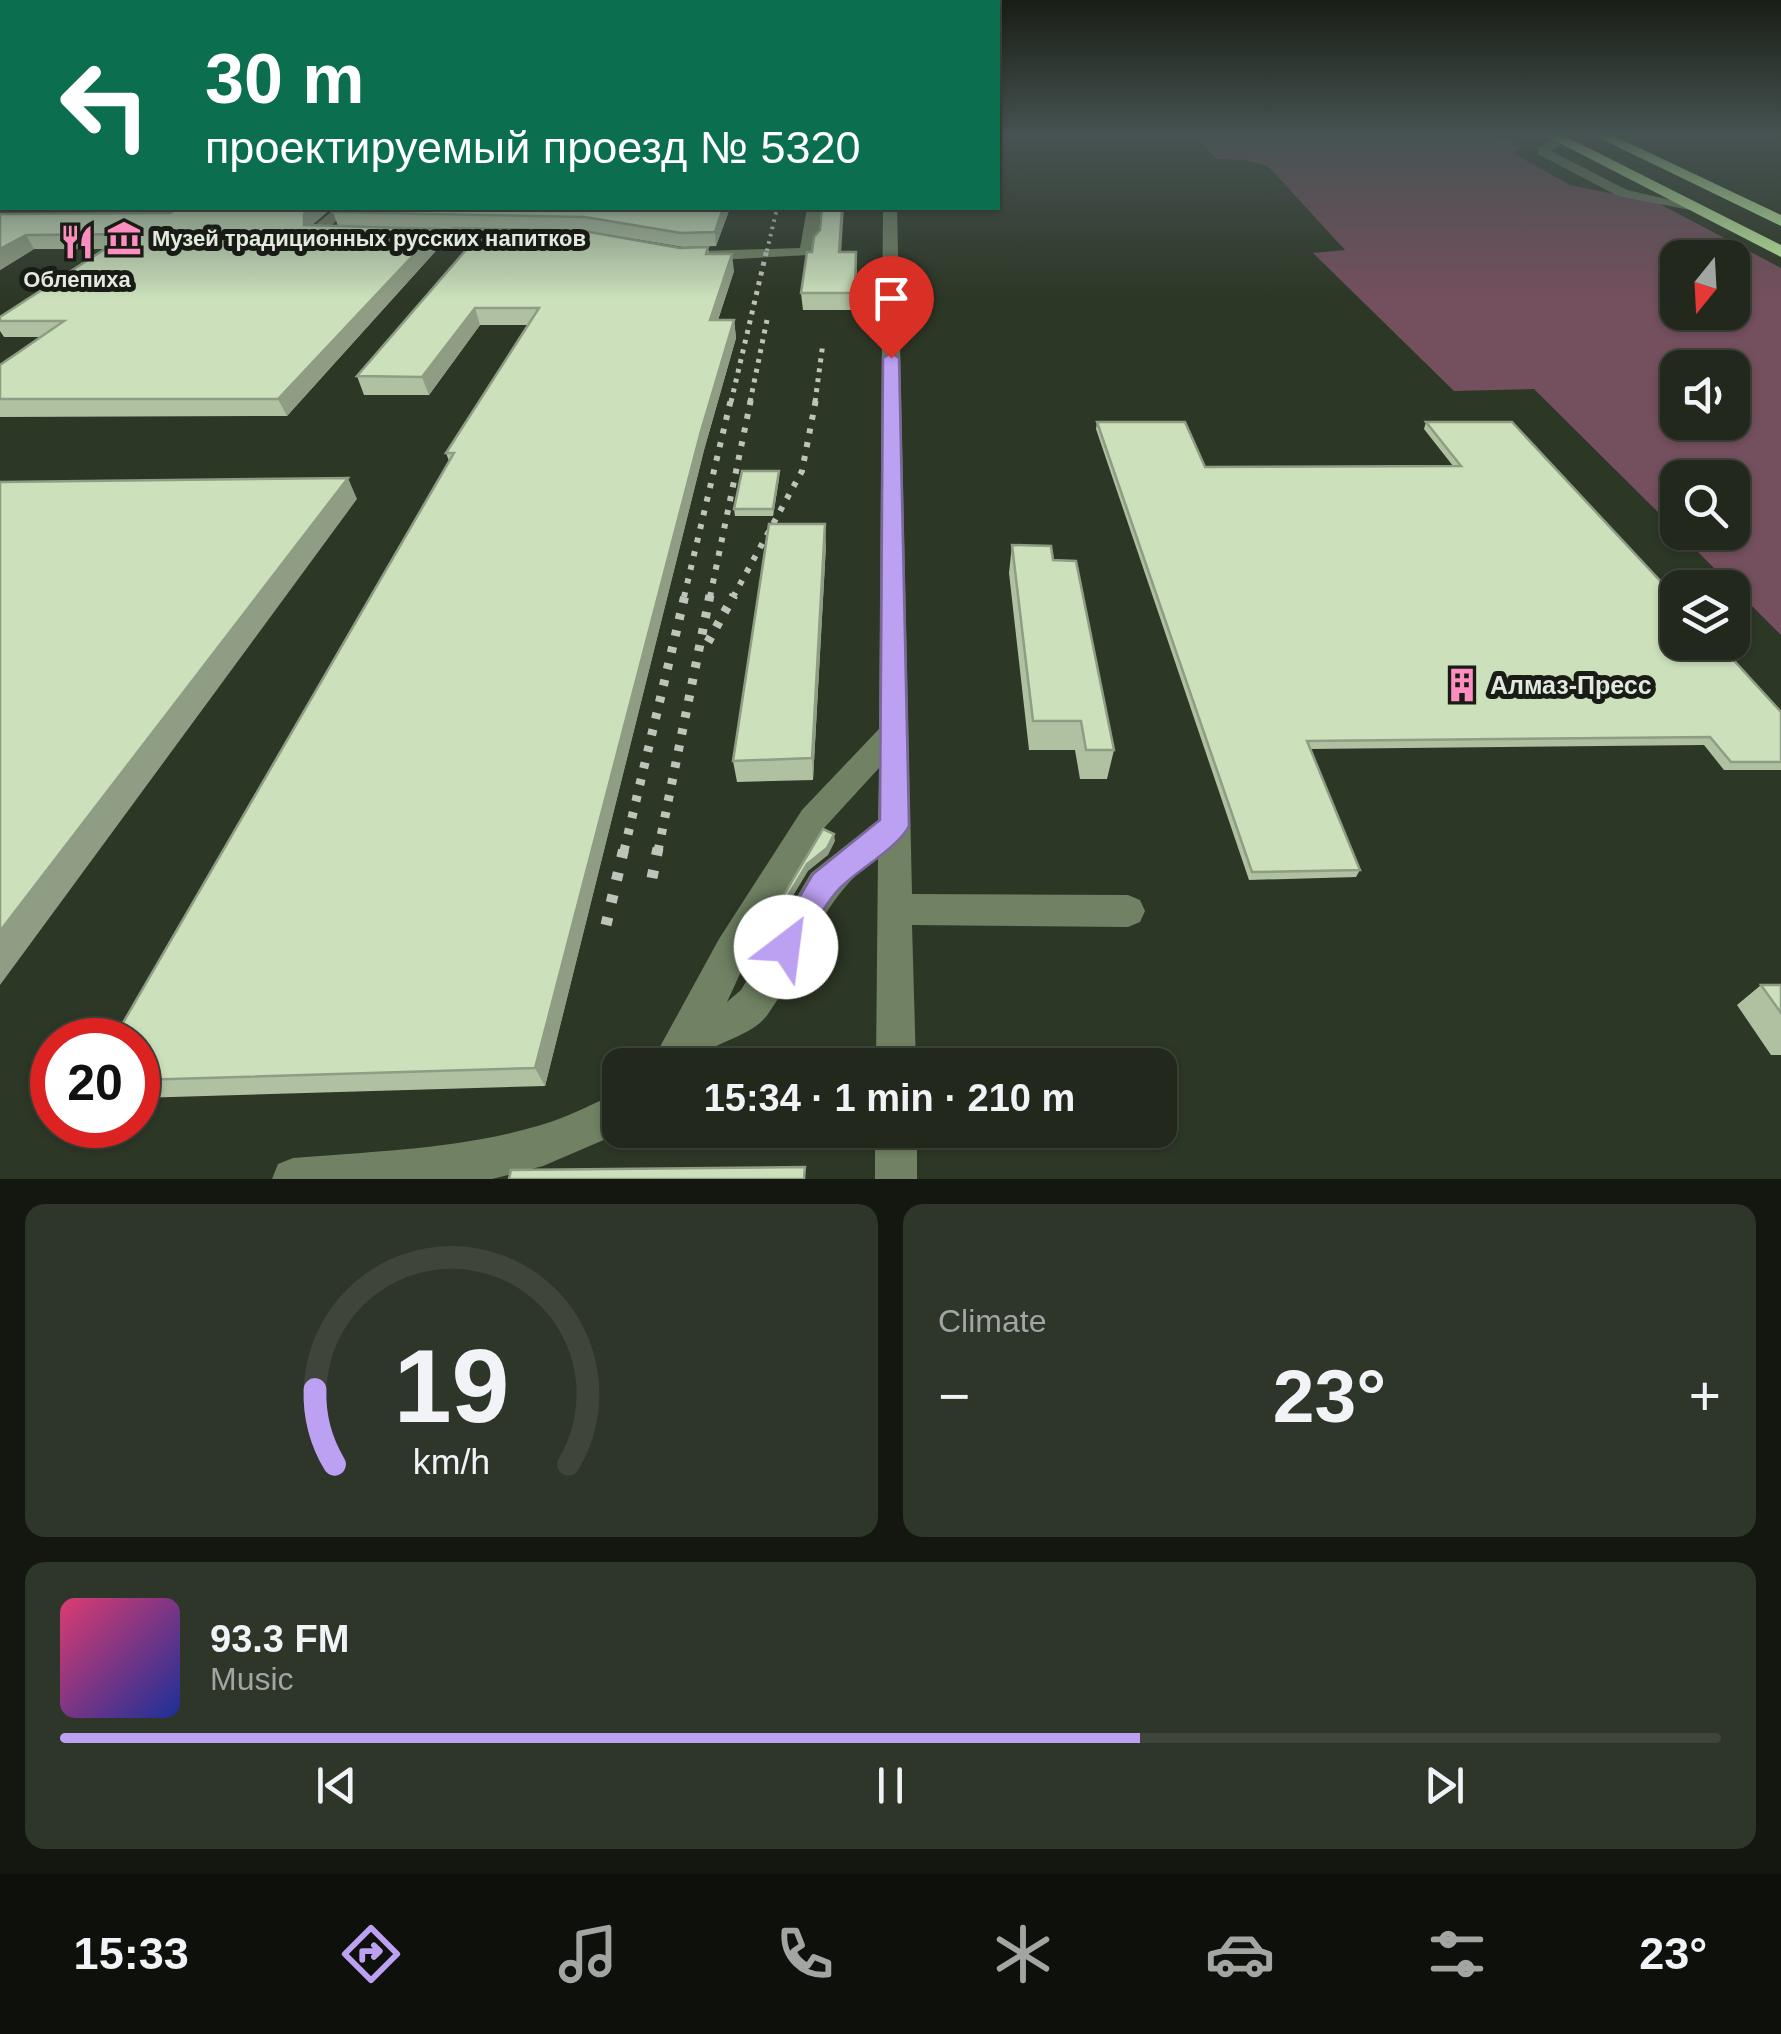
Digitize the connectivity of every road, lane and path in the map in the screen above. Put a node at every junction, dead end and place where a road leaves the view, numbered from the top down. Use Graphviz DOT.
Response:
graph roads {
  1 [pos="1657,189"];
  2 [pos="1714,189"];
  3 [pos="342,210"];
  4 [pos="814,210"];
  5 [pos="890,210"];
  6 [pos="1781,221"];
  7 [pos="353,238"];
  8 [pos="392,238"];
  9 [pos="510,238"];
  10 [pos="1781,252"];
  11 [pos="683,256"];
  12 [pos="894,733"];
  13 [pos="894,826"];
  14 [pos="894,909"];
  15 [pos="1128,911"];
  16 [pos="681,1048"];
  17 [pos="688,1048"];
  18 [pos="896,1048"];
  19 [pos="602,1123"];
  20 [pos="896,1148"];
  21 [pos="294,1179"];
  22 [pos="896,1179"];
  1 -- 10 [label="highway"];
  2 -- 6 [label="highway"];
  3 -- 7 [label="street"];
  4 -- 11 [label="street"];
  5 -- 12 [label="street"];
  8 -- 9 [label="street"];
  12 -- 13 [label="street"];
  12 -- 16 [label="street"];
  13 -- 14 [label="street"];
  13 -- 17 [label="street"];
  14 -- 15 [label="street"];
  14 -- 18 [label="street"];
  19 -- 21 [label="street"];
  20 -- 22 [label="street"];
}
